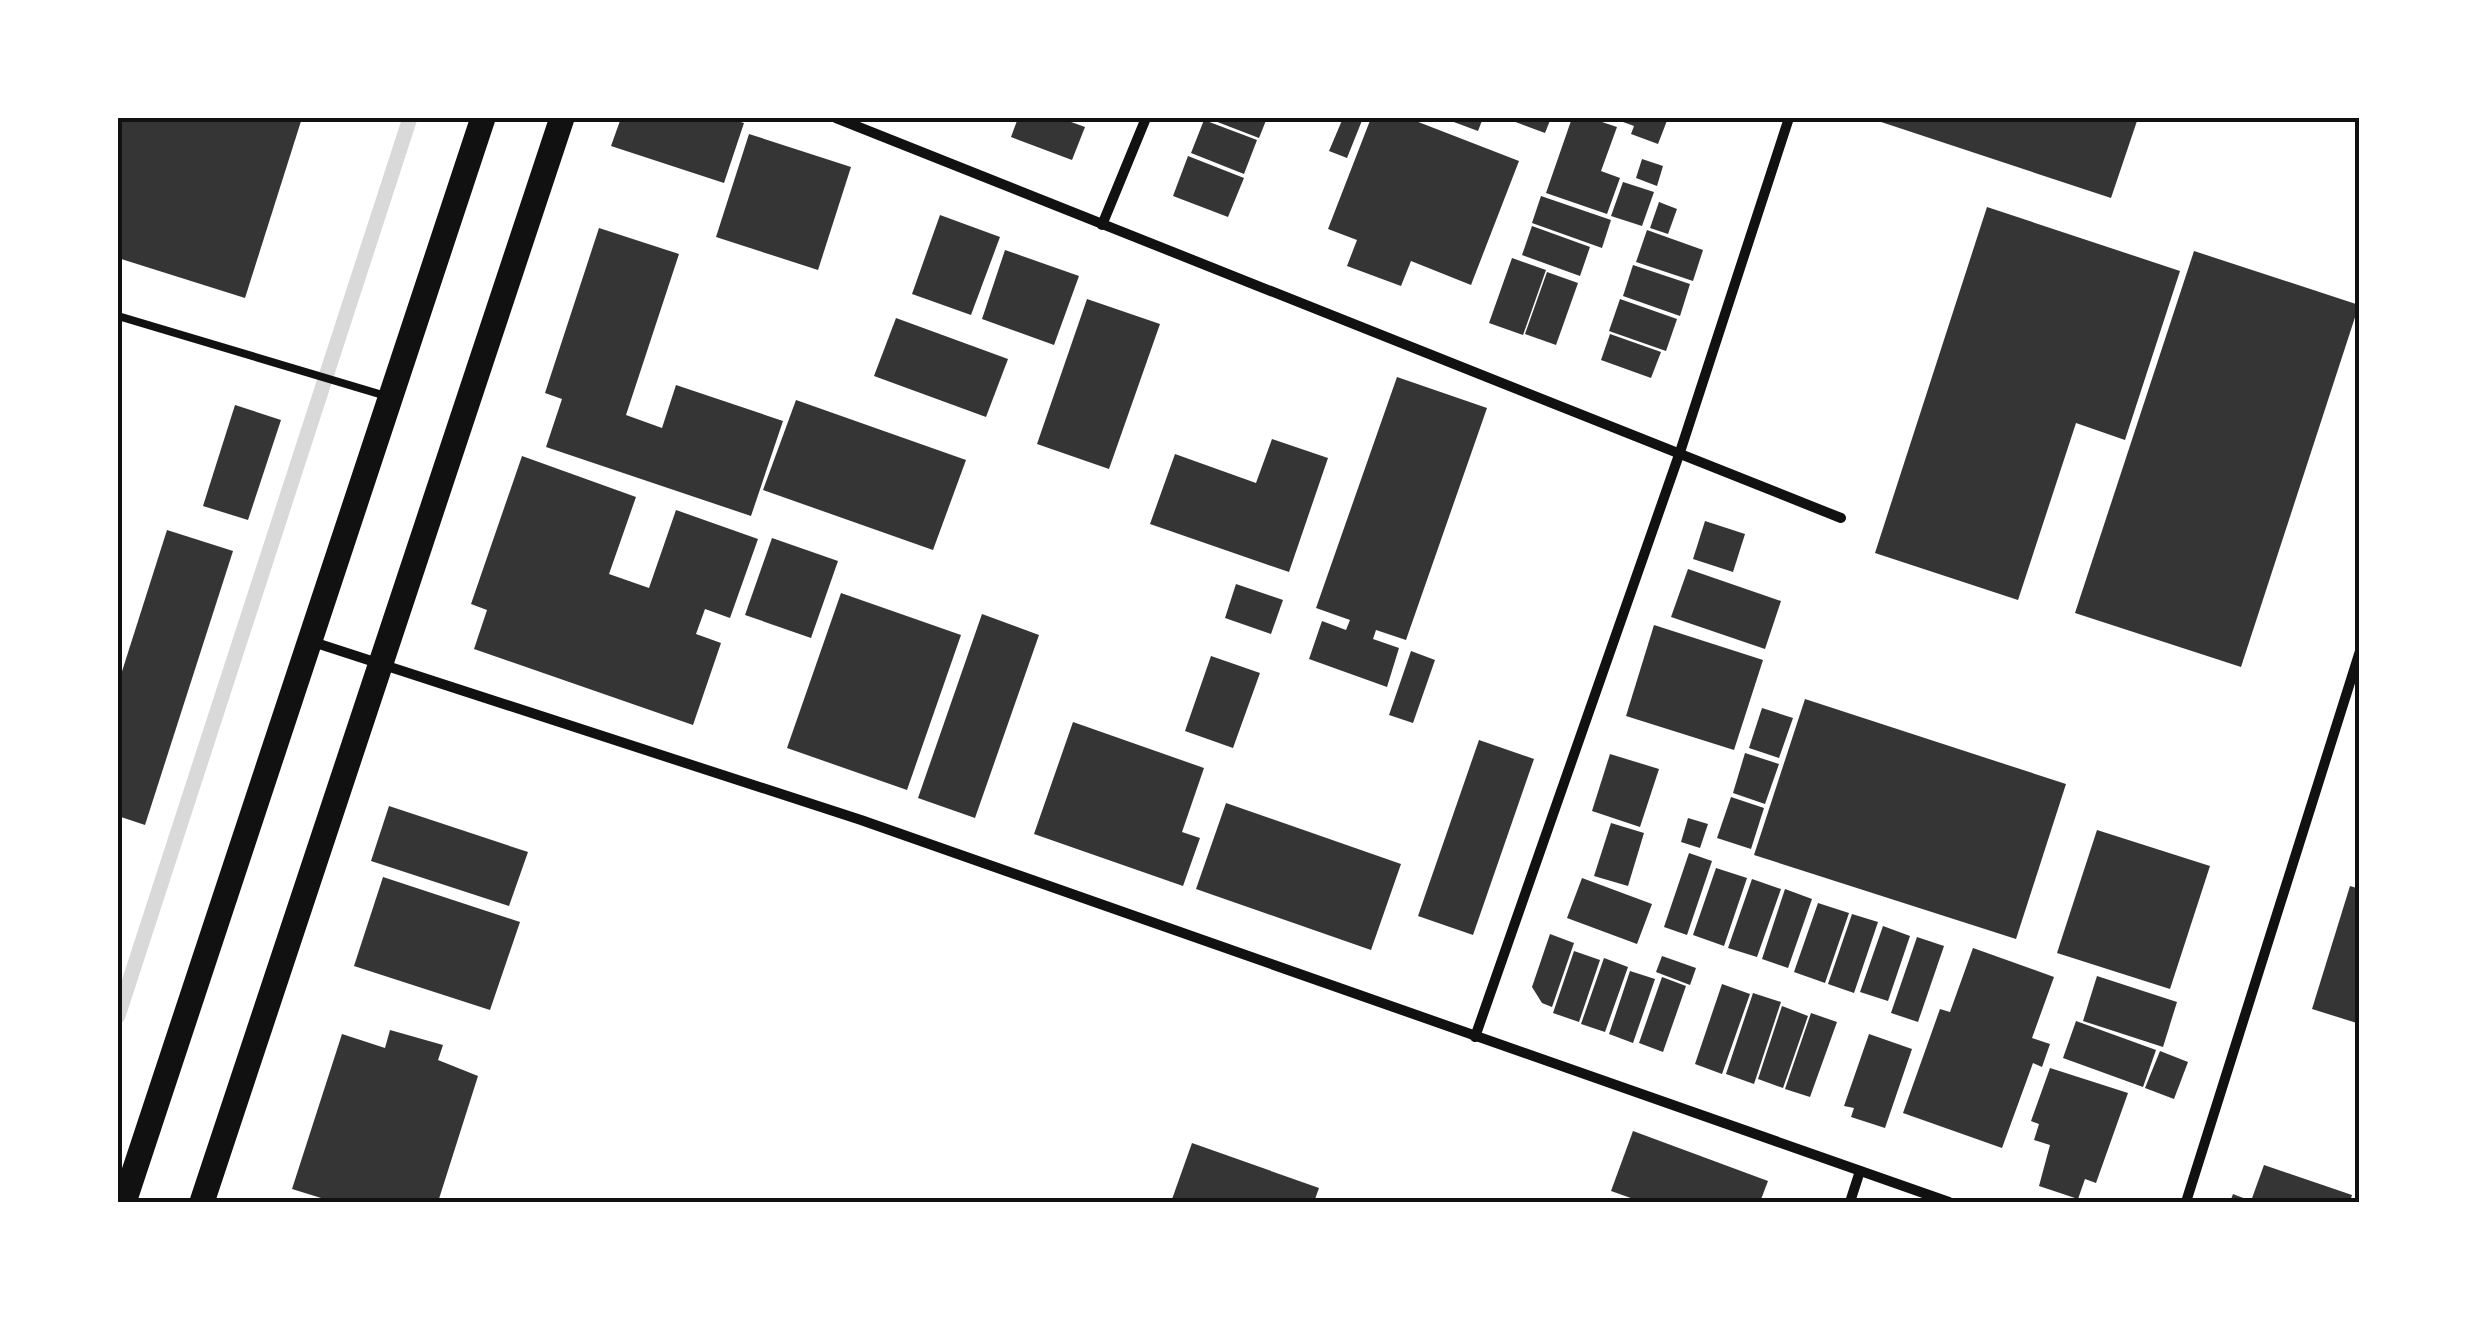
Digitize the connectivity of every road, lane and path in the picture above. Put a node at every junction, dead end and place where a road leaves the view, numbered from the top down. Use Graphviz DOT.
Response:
graph roads {
  1 [pos="484,118"];
  2 [pos="562,118"];
  3 [pos="836,118"];
  4 [pos="1146,118"];
  5 [pos="1790,118"];
  6 [pos="1102,226"];
  7 [pos="118,316"];
  8 [pos="390,397"];
  9 [pos="1680,452"];
  10 [pos="1841,518"];
  11 [pos="310,641"];
  12 [pos="2360,651"];
  13 [pos="379,666"];
  14 [pos="1475,1036"];
  15 [pos="1860,1171"];
  16 [pos="124,1202"];
  17 [pos="202,1202"];
  18 [pos="1850,1202"];
  19 [pos="1949,1202"];
  20 [pos="2186,1202"];
  1 -- 8 [label="main road"];
  2 -- 13 [label="main road"];
  3 -- 6 [label="street"];
  4 -- 6 [label="street"];
  5 -- 9 [label="street"];
  6 -- 9 [label="street"];
  7 -- 8 [label="lane"];
  8 -- 11 [label="main road"];
  9 -- 10 [label="street"];
  9 -- 14 [label="street"];
  11 -- 13 [label="street"];
  11 -- 16 [label="main road"];
  12 -- 20 [label="street"];
  13 -- 14 [label="street"];
  13 -- 17 [label="main road"];
  14 -- 15 [label="street"];
  15 -- 18 [label="street"];
  15 -- 19 [label="street"];
}
